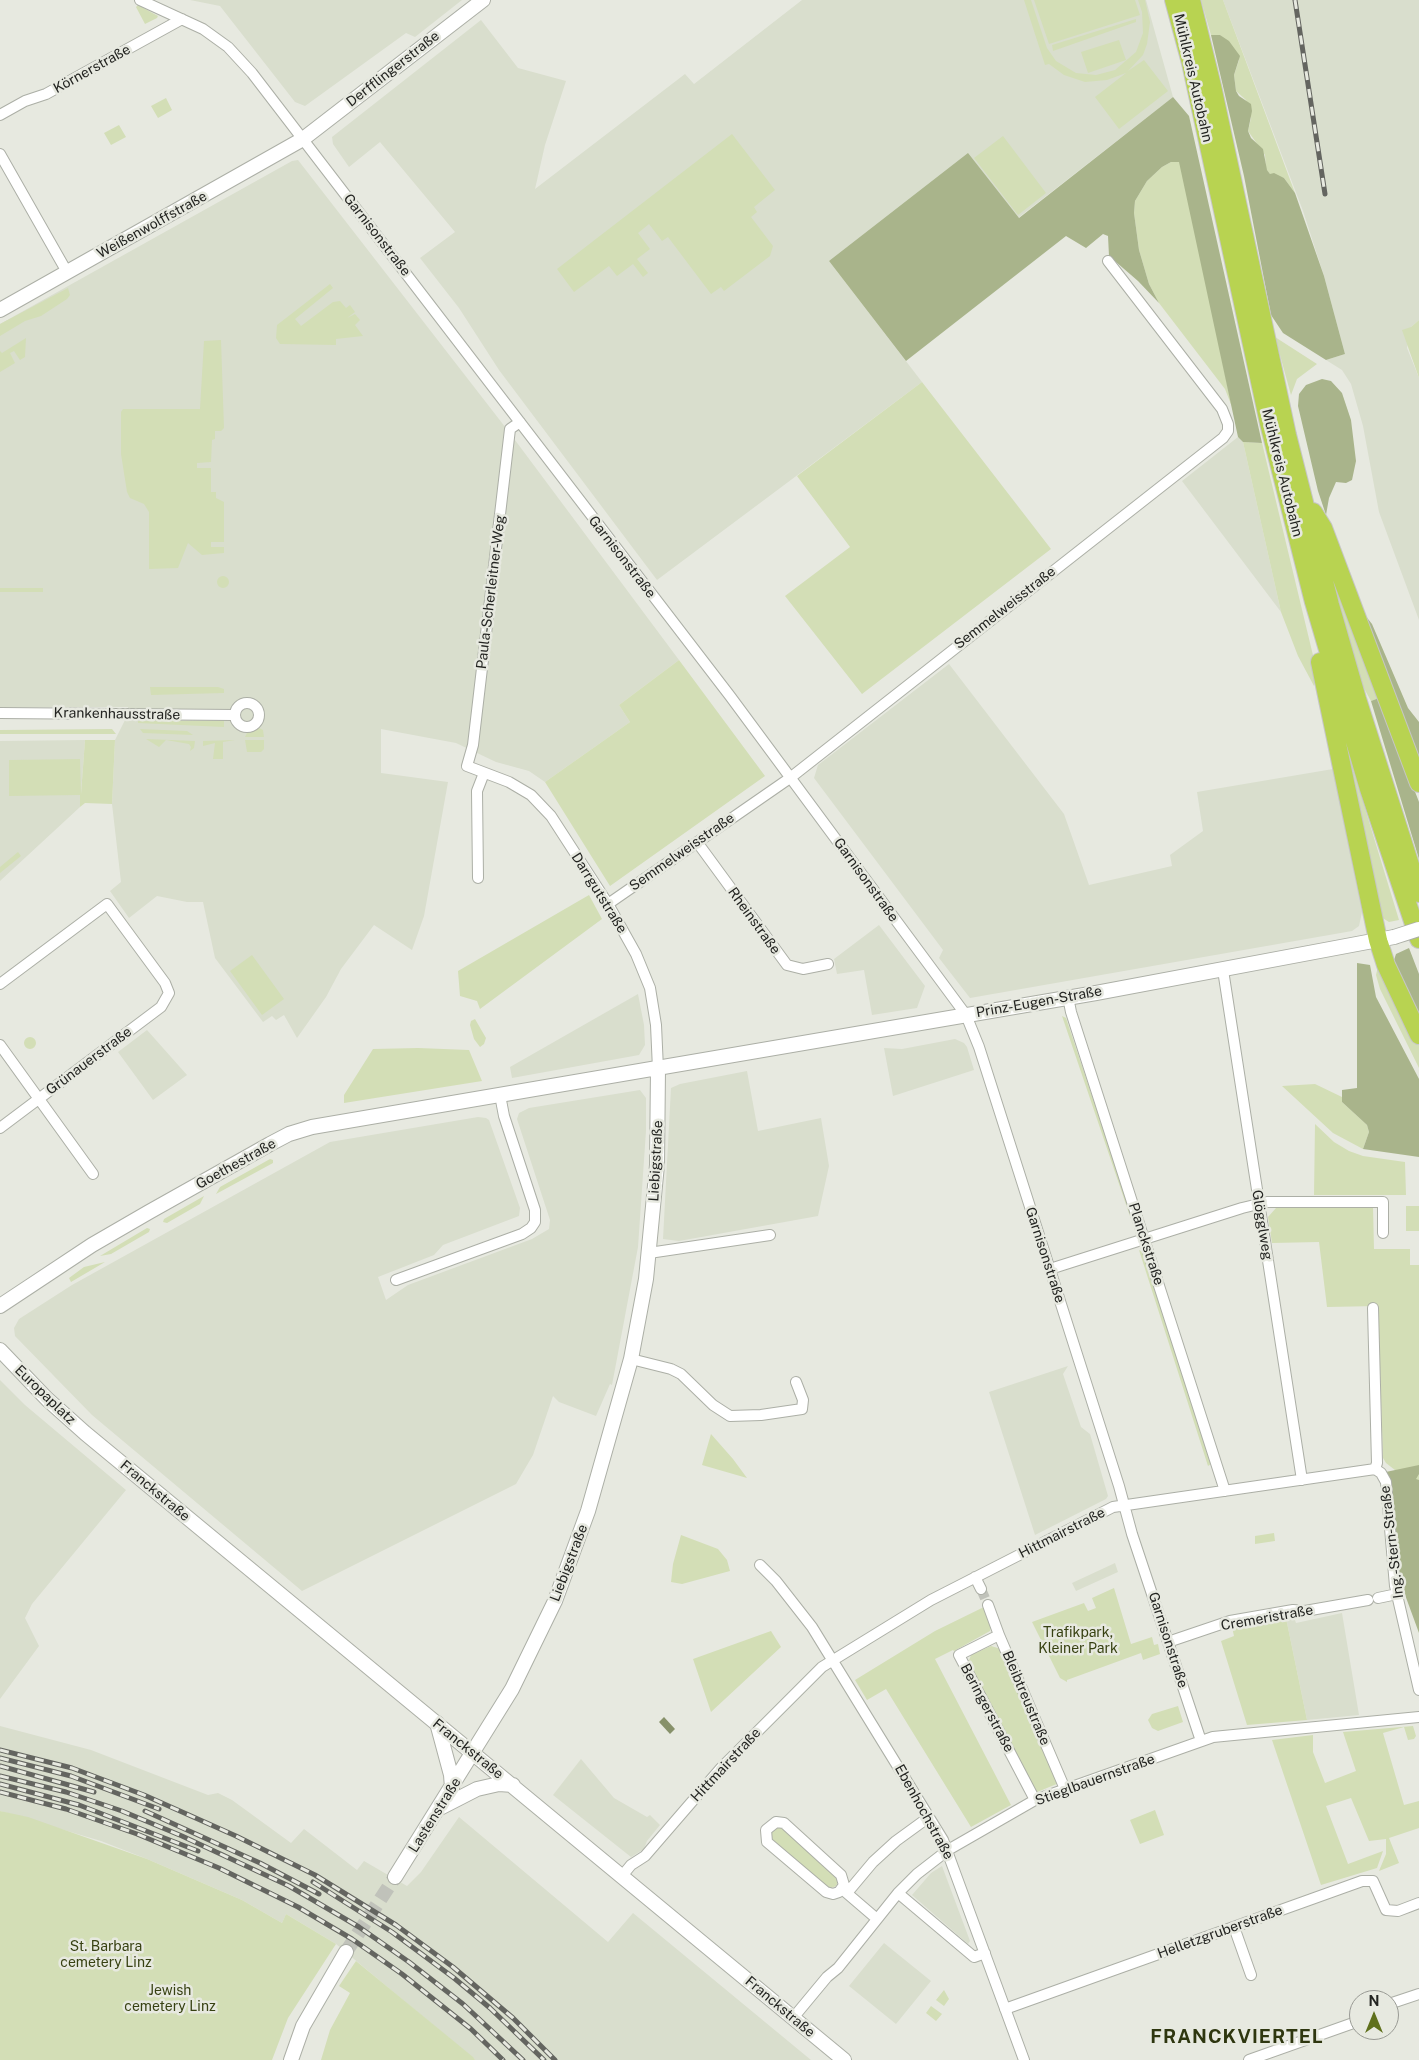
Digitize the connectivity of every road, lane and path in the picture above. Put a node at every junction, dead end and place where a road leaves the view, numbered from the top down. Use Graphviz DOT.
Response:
graph roads {
  1 [pos="140,0"];
  2 [pos="483,0"];
  3 [pos="1174,0"];
  4 [pos="1190,0"];
  5 [pos="182,19"];
  6 [pos="0,115"];
  7 [pos="303,139"];
  8 [pos="0,154"];
  9 [pos="1108,261"];
  10 [pos="67,272"];
  11 [pos="0,310"];
  12 [pos="520,422"];
  13 [pos="1301,491"];
  14 [pos="1314,602"];
  15 [pos="0,713"];
  16 [pos="234,715"];
  17 [pos="467,766"];
  18 [pos="484,773"];
  19 [pos="790,778"];
  20 [pos="1419,784"];
  21 [pos="697,842"];
  22 [pos="478,878"];
  23 [pos="1419,893"];
  24 [pos="608,904"];
  25 [pos="1419,930"];
  26 [pos="1386,939"];
  27 [pos="1419,939"];
  28 [pos="828,964"];
  29 [pos="1223,970"];
  30 [pos="0,984"];
  31 [pos="1068,998"];
  32 [pos="966,1015"];
  33 [pos="1419,1034"];
  34 [pos="0,1045"];
  35 [pos="658,1069"];
  36 [pos="500,1095"];
  37 [pos="39,1099"];
  38 [pos="0,1128"];
  39 [pos="93,1174"];
  40 [pos="1259,1203"];
  41 [pos="1383,1233"];
  42 [pos="770,1235"];
  43 [pos="1145,1239"];
  44 [pos="649,1253"];
  45 [pos="1050,1269"];
  46 [pos="396,1280"];
  47 [pos="0,1306"];
  48 [pos="1373,1308"];
  49 [pos="0,1350"];
  50 [pos="631,1359"];
  51 [pos="796,1382"];
  52 [pos="91,1438"];
  53 [pos="1375,1469"];
  54 [pos="1302,1480"];
  55 [pos="1225,1491"];
  56 [pos="1124,1505"];
  57 [pos="760,1565"];
  58 [pos="975,1576"];
  59 [pos="981,1589"];
  60 [pos="1397,1594"];
  61 [pos="988,1605"];
  62 [pos="999,1635"];
  63 [pos="1168,1642"];
  64 [pos="833,1659"];
  65 [pos="1419,1690"];
  66 [pos="1419,1717"];
  67 [pos="437,1723"];
  68 [pos="1201,1741"];
  69 [pos="474,1753"];
  70 [pos="512,1786"];
  71 [pos="452,1788"];
  72 [pos="1065,1789"];
  73 [pos="1035,1800"];
  74 [pos="439,1809"];
  75 [pos="929,1817"];
  76 [pos="948,1850"];
  77 [pos="622,1876"];
  78 [pos="395,1877"];
  79 [pos="844,1891"];
  80 [pos="898,1893"];
  81 [pos="1419,1903"];
  82 [pos="877,1919"];
  83 [pos="1234,1927"];
  84 [pos="346,1952"];
  85 [pos="985,1953"];
  86 [pos="1252,1975"];
  87 [pos="1419,1994"];
  88 [pos="1399,2001"];
  89 [pos="1006,2009"];
  90 [pos="793,2018"];
  91 [pos="1349,2025"];
  92 [pos="1278,2055"];
  93 [pos="291,2060"];
  94 [pos="844,2060"];
  95 [pos="1024,2060"];
  96 [pos="1249,2060"];
  1 -- 5 [label="street, Garnisonstraße"];
  2 -- 7 [label="main road, Derfflingerstraße"];
  3 -- 14 [label="highway, Mühlkreis Autobahn"];
  4 -- 13 [label="highway, Mühlkreis Autobahn"];
  5 -- 6 [label="street, Körnerstraße"];
  5 -- 7 [label="street, Garnisonstraße"];
  7 -- 10 [label="main road, Weißenwolffstraße"];
  7 -- 12 [label="street, Garnisonstraße"];
  8 -- 10 [label="street"];
  9 -- 19 [label="street, Semmelweisstraße"];
  10 -- 11 [label="main road, Weißenwolffstraße"];
  12 -- 17 [label="street, Paula-Scherleitner-Weg"];
  12 -- 19 [label="street, Garnisonstraße"];
  13 -- 20 [label="highway"];
  13 -- 23 [label="highway, Mühlkreis Autobahn"];
  14 -- 26 [label="highway"];
  14 -- 27 [label="highway, Mühlkreis Autobahn"];
  15 -- 16 [label="street, Krankenhausstraße"];
  17 -- 18 [label="street, Darrgutstraße"];
  18 -- 22 [label="street"];
  18 -- 24 [label="street, Darrgutstraße"];
  19 -- 21 [label="street, Semmelweisstraße"];
  19 -- 32 [label="street, Garnisonstraße"];
  21 -- 24 [label="street, Semmelweisstraße"];
  21 -- 28 [label="street, Rheinstraße"];
  24 -- 35 [label="street, Darrgutstraße"];
  25 -- 26 [label="main road, Prinz-Eugen-Straße, bridge"];
  26 -- 29 [label="main road, Prinz-Eugen-Straße"];
  26 -- 33 [label="highway"];
  29 -- 31 [label="main road, Prinz-Eugen-Straße"];
  29 -- 40 [label="street, Glögglweg"];
  30 -- 37 [label="street, Grünauerstraße"];
  31 -- 32 [label="main road, Prinz-Eugen-Straße"];
  31 -- 43 [label="street, Planckstraße"];
  32 -- 35 [label="main road, Prinz-Eugen-Straße"];
  32 -- 45 [label="street, Garnisonstraße"];
  34 -- 37 [label="street"];
  35 -- 36 [label="main road, Goethestraße"];
  35 -- 44 [label="main road, Liebigstraße"];
  36 -- 46 [label="street"];
  36 -- 47 [label="main road, Goethestraße"];
  37 -- 38 [label="street, Grünauerstraße"];
  37 -- 39 [label="street"];
  40 -- 41 [label="street"];
  40 -- 43 [label="street"];
  40 -- 54 [label="street, Glögglweg"];
  42 -- 44 [label="street"];
  43 -- 45 [label="street"];
  43 -- 55 [label="street, Planckstraße"];
  44 -- 50 [label="main road, Liebigstraße"];
  45 -- 56 [label="street, Garnisonstraße"];
  48 -- 53 [label="street, Ing.-Stern-Straße"];
  49 -- 52 [label="main road, Europaplatz"];
  50 -- 51 [label="street"];
  50 -- 69 [label="main road, Liebigstraße"];
  52 -- 67 [label="main road, Franckstraße"];
  53 -- 54 [label="street, Hittmairstraße"];
  53 -- 60 [label="street, Ing.-Stern-Straße"];
  54 -- 55 [label="street, Hittmairstraße"];
  55 -- 56 [label="street, Hittmairstraße"];
  56 -- 58 [label="street, Hittmairstraße"];
  56 -- 63 [label="street, Garnisonstraße"];
  57 -- 64 [label="street"];
  58 -- 59 [label="street"];
  58 -- 64 [label="street, Hittmairstraße"];
  60 -- 63 [label="street, Cremeristraße"];
  60 -- 65 [label="street, Ing.-Stern-Straße"];
  61 -- 62 [label="street, Bleibtreustraße"];
  62 -- 72 [label="street, Bleibtreustraße"];
  62 -- 73 [label="street, Beringerstraße"];
  63 -- 68 [label="street, Garnisonstraße"];
  64 -- 75 [label="street, Ebenhochstraße"];
  64 -- 77 [label="street, Hittmairstraße"];
  66 -- 68 [label="street, Stieglbauernstraße"];
  67 -- 69 [label="main road, Franckstraße"];
  67 -- 71 [label="main road"];
  68 -- 72 [label="street, Stieglbauernstraße"];
  69 -- 70 [label="main road, Franckstraße"];
  69 -- 71 [label="main road, Lastenstraße"];
  70 -- 74 [label="main road"];
  70 -- 77 [label="main road, Franckstraße"];
  71 -- 74 [label="main road, Lastenstraße"];
  72 -- 73 [label="street, Stieglbauernstraße"];
  73 -- 76 [label="street, Stieglbauernstraße"];
  74 -- 78 [label="main road, Lastenstraße"];
  75 -- 76 [label="street, Ebenhochstraße"];
  75 -- 79 [label="street"];
  76 -- 80 [label="street, Stieglbauernstraße"];
  76 -- 85 [label="street, Ebenhochstraße"];
  77 -- 90 [label="main road, Franckstraße"];
  79 -- 79 [label="street"];
  79 -- 82 [label="street"];
  80 -- 82 [label="street, Stieglbauernstraße"];
  80 -- 85 [label="street"];
  81 -- 83 [label="street, Helletzgruberstraße"];
  82 -- 90 [label="street, Stieglbauernstraße"];
  83 -- 86 [label="street"];
  83 -- 89 [label="street, Helletzgruberstraße"];
  84 -- 93 [label="main road"];
  85 -- 89 [label="street, Ebenhochstraße"];
  87 -- 88 [label="street"];
  89 -- 95 [label="street, Ebenhochstraße"];
  90 -- 94 [label="main road, Franckstraße"];
  91 -- 92 [label="street"];
  92 -- 96 [label="street"];
}
